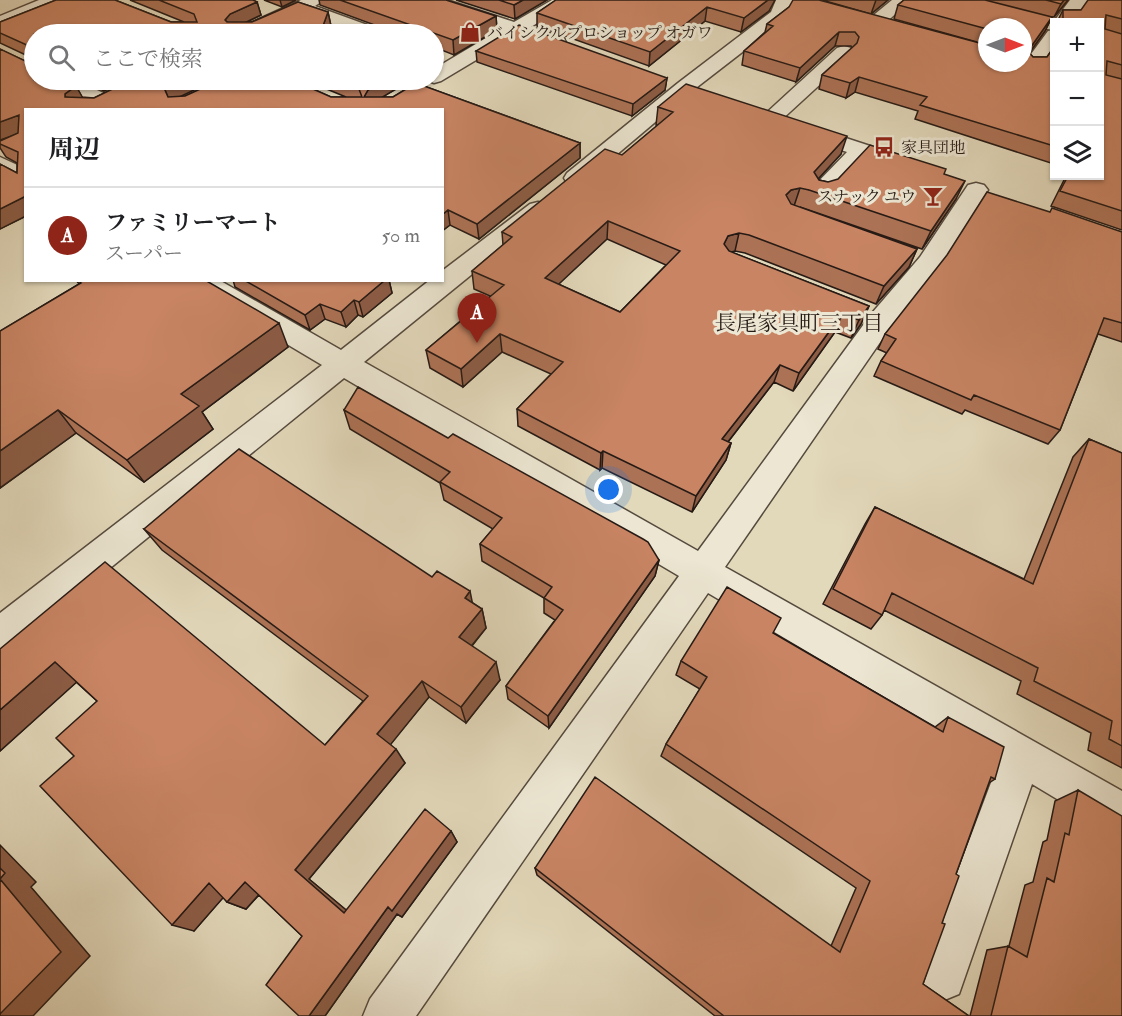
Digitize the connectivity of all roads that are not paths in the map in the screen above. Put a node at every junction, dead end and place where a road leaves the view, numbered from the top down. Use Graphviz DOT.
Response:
graph roads {
  1 [pos="54,0"];
  2 [pos="430,0"];
  3 [pos="481,0"];
  4 [pos="564,0"];
  5 [pos="785,0"];
  6 [pos="902,0"];
  7 [pos="954,0"];
  8 [pos="1122,3"];
  9 [pos="308,4"];
  10 [pos="263,8"];
  11 [pos="463,10"];
  12 [pos="283,15"];
  13 [pos="855,17"];
  14 [pos="1066,18"];
  15 [pos="442,21"];
  16 [pos="0,22"];
  17 [pos="876,22"];
  18 [pos="263,24"];
  19 [pos="353,24"];
  20 [pos="1050,24"];
  21 [pos="518,28"];
  22 [pos="898,28"];
  23 [pos="1050,39"];
  24 [pos="573,47"];
  25 [pos="844,52"];
  26 [pos="444,60"];
  27 [pos="1032,60"];
  28 [pos="456,64"];
  29 [pos="1032,65"];
  30 [pos="1050,70"];
  31 [pos="444,71"];
  32 [pos="73,90"];
  33 [pos="124,90"];
  34 [pos="94,106"];
  35 [pos="749,111"];
  36 [pos="771,119"];
  37 [pos="861,150"];
  38 [pos="2,158"];
  39 [pos="924,172"];
  40 [pos="24,177"];
  41 [pos="977,190"];
  42 [pos="822,191"];
  43 [pos="201,282"];
  44 [pos="342,364"];
  45 [pos="703,572"];
  46 [pos="0,635"];
  47 [pos="1021,756"];
  48 [pos="1122,814"];
  49 [pos="942,977"];
  50 [pos="387,1016"];
  1 -- 16 [label="street"];
  2 -- 11 [label="street"];
  3 -- 11 [label="street"];
  4 -- 21 [label="street"];
  5 -- 44 [label="street"];
  6 -- 17 [label="street"];
  7 -- 20 [label="street"];
  8 -- 14 [label="street"];
  9 -- 12 [label="street"];
  9 -- 19 [label="street"];
  10 -- 12 [label="street"];
  11 -- 15 [label="street"];
  11 -- 21 [label="street"];
  12 -- 18 [label="street"];
  13 -- 17 [label="street"];
  17 -- 22 [label="street"];
  21 -- 24 [label="street"];
  21 -- 28 [label="street"];
  23 -- 27 [label="street"];
  25 -- 36 [label="street"];
  26 -- 28 [label="street"];
  28 -- 31 [label="street"];
  29 -- 30 [label="street"];
  32 -- 34 [label="street"];
  33 -- 34 [label="street"];
  35 -- 36 [label="street"];
  36 -- 37 [label="street"];
  37 -- 39 [label="street"];
  37 -- 42 [label="street"];
  38 -- 40 [label="street"];
  41 -- 45 [label="street"];
  43 -- 44 [label="street"];
  44 -- 45 [label="street"];
  44 -- 46 [label="street"];
  45 -- 47 [label="street"];
  45 -- 50 [label="street"];
  47 -- 48 [label="street"];
  47 -- 49 [label="street"];
}
